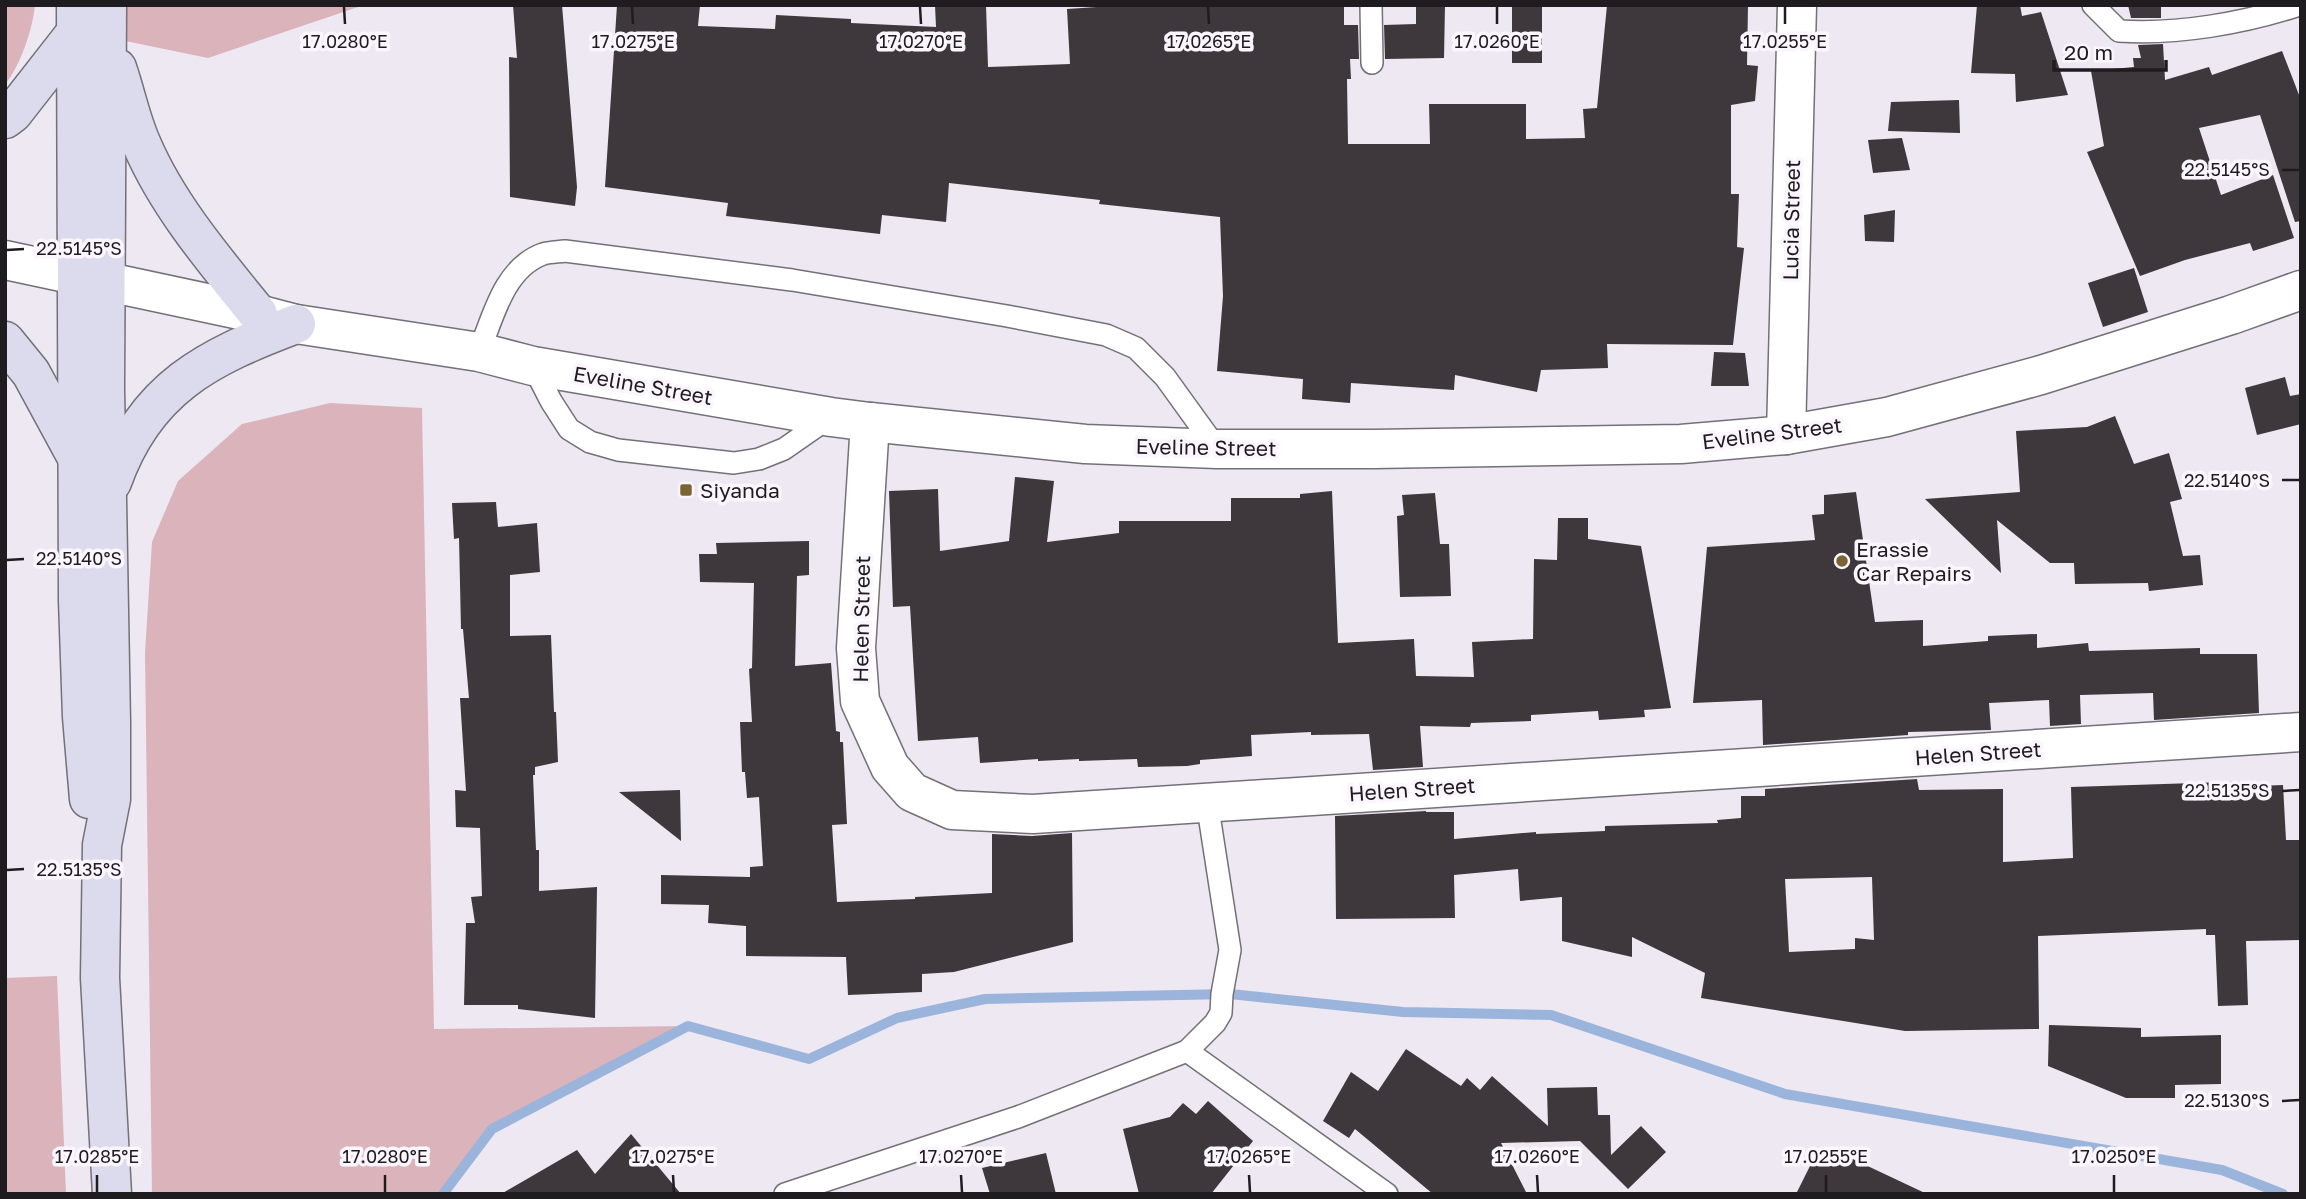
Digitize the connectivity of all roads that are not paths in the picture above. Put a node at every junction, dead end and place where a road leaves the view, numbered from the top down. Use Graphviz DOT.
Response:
graph roads {
  1 [pos="1371,5"];
  2 [pos="1797,5"];
  3 [pos="2093,5"];
  4 [pos="2299,5"];
  5 [pos="92,19"];
  6 [pos="1372,63"];
  7 [pos="5,119"];
  8 [pos="5,260"];
  9 [pos="91,278"];
  10 [pos="2301,290"];
  11 [pos="258,314"];
  12 [pos="296,324"];
  13 [pos="5,341"];
  14 [pos="479,352"];
  15 [pos="533,366"];
  16 [pos="831,417"];
  17 [pos="870,422"];
  18 [pos="1786,435"];
  19 [pos="1217,449"];
  20 [pos="78,459"];
  21 [pos="107,496"];
  22 [pos="2301,732"];
  23 [pos="1207,802"];
  24 [pos="102,845"];
  25 [pos="1187,1051"];
  26 [pos="112,1194"];
  27 [pos="785,1194"];
  28 [pos="1387,1194"];
  1 -- 6 [label="lane"];
  2 -- 18 [label="street, Lucia Street"];
  3 -- 4 [label="lane"];
  5 -- 7 [label="main road"];
  5 -- 9 [label="main road"];
  5 -- 11 [label="main road"];
  8 -- 9 [label="street, Eveline Street"];
  9 -- 11 [label="street, Eveline Street"];
  9 -- 20 [label="main road"];
  9 -- 21 [label="main road"];
  10 -- 18 [label="street, Eveline Street"];
  11 -- 12 [label="street, Eveline Street"];
  12 -- 14 [label="street, Eveline Street"];
  12 -- 21 [label="main road"];
  13 -- 20 [label="main road"];
  14 -- 15 [label="street, Eveline Street"];
  14 -- 19 [label="lane"];
  15 -- 16 [label="street, Eveline Street"];
  15 -- 16 [label="lane"];
  16 -- 17 [label="street, Eveline Street"];
  17 -- 19 [label="street, Eveline Street"];
  17 -- 23 [label="street, Helen Street"];
  18 -- 19 [label="street, Eveline Street"];
  20 -- 24 [label="main road"];
  21 -- 24 [label="main road"];
  22 -- 23 [label="street, Helen Street"];
  23 -- 25 [label="lane"];
  24 -- 26 [label="main road"];
  25 -- 27 [label="lane"];
  25 -- 28 [label="lane"];
}
